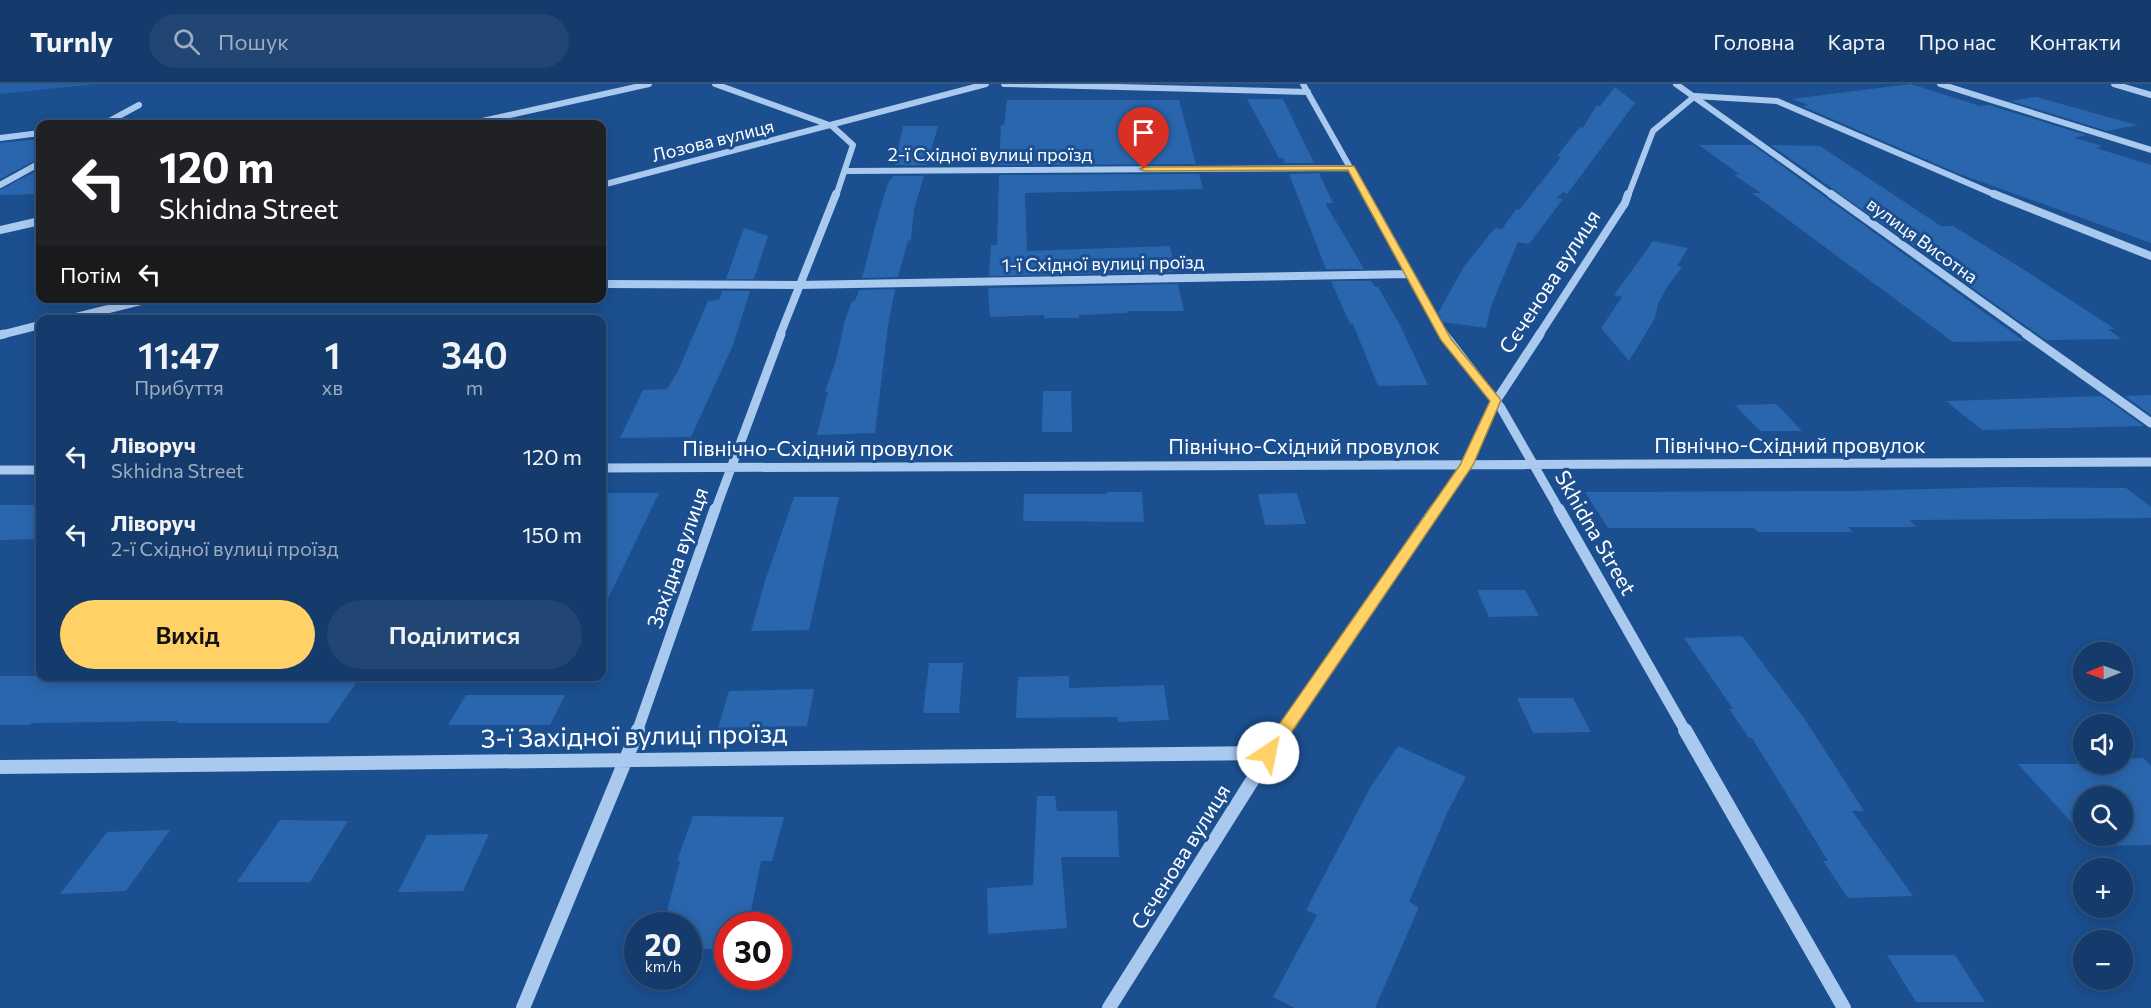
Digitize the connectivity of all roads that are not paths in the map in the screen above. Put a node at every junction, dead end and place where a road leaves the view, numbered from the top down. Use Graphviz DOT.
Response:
graph roads {
  1 [pos="649,84"];
  2 [pos="715,84"];
  3 [pos="986,84"];
  4 [pos="1004,84"];
  5 [pos="1676,84"];
  6 [pos="1940,84"];
  7 [pos="2114,84"];
  8 [pos="1305,88"];
  9 [pos="2151,95"];
  10 [pos="1695,96"];
  11 [pos="139,105"];
  12 [pos="111,120"];
  13 [pos="487,120"];
  14 [pos="832,126"];
  15 [pos="36,134"];
  16 [pos="0,138"];
  17 [pos="2151,150"];
  18 [pos="36,165"];
  19 [pos="1351,168"];
  20 [pos="846,171"];
  21 [pos="606,184"];
  22 [pos="0,185"];
  23 [pos="36,222"];
  24 [pos="0,230"];
  25 [pos="2151,256"];
  26 [pos="1408,274"];
  27 [pos="606,284"];
  28 [pos="799,285"];
  29 [pos="133,303"];
  30 [pos="84,315"];
  31 [pos="36,326"];
  32 [pos="0,334"];
  33 [pos="1496,400"];
  34 [pos="2151,423"];
  35 [pos="2151,462"];
  36 [pos="1466,465"];
  37 [pos="1533,465"];
  38 [pos="606,468"];
  39 [pos="730,468"];
  40 [pos="0,470"];
  41 [pos="36,470"];
  42 [pos="1268,753"];
  43 [pos="627,760"];
  44 [pos="0,767"];
  45 [pos="523,1008"];
  46 [pos="1109,1008"];
  47 [pos="1844,1008"];
  1 -- 13 [label="street"];
  2 -- 14 [label="street"];
  3 -- 14 [label="street, Лозова вулиця"];
  4 -- 8 [label="street"];
  5 -- 10 [label="street, вулиця Висотна"];
  6 -- 17 [label="street"];
  7 -- 9 [label="street"];
  8 -- 19 [label="street, Skhidna Street"];
  10 -- 25 [label="street"];
  10 -- 33 [label="street, Сєченова вулиця"];
  10 -- 34 [label="street, вулиця Висотна"];
  11 -- 12 [label="street"];
  14 -- 20 [label="street, Західна вулиця"];
  14 -- 21 [label="street, Лозова вулиця"];
  15 -- 16 [label="street"];
  18 -- 22 [label="street"];
  19 -- 20 [label="street, 2-ї Східної вулиці проїзд"];
  19 -- 26 [label="street, Skhidna Street"];
  20 -- 28 [label="street, Західна вулиця"];
  23 -- 24 [label="street"];
  26 -- 28 [label="street, 1-ї Східної вулиці проїзд"];
  26 -- 33 [label="street, Skhidna Street"];
  27 -- 28 [label="street, 1-ї Східної вулиці проїзд"];
  28 -- 39 [label="street, Західна вулиця"];
  29 -- 30 [label="street"];
  31 -- 32 [label="street"];
  33 -- 36 [label="street, Сєченова вулиця"];
  33 -- 37 [label="street, Skhidna Street"];
  35 -- 37 [label="street, Північно-Східний провулок"];
  36 -- 37 [label="street, Північно-Східний провулок"];
  36 -- 39 [label="street, Північно-Східний провулок"];
  36 -- 42 [label="street, Сєченова вулиця"];
  37 -- 47 [label="street, Skhidna Street"];
  38 -- 39 [label="street, Північно-Східний провулок"];
  39 -- 43 [label="street, Західна вулиця"];
  40 -- 41 [label="street"];
  42 -- 43 [label="street, 3-ї Західної вулиці проїзд"];
  42 -- 46 [label="street, Сєченова вулиця"];
  43 -- 44 [label="street, 3-ї Західної вулиці проїзд"];
  43 -- 45 [label="street, Західна вулиця"];
}
